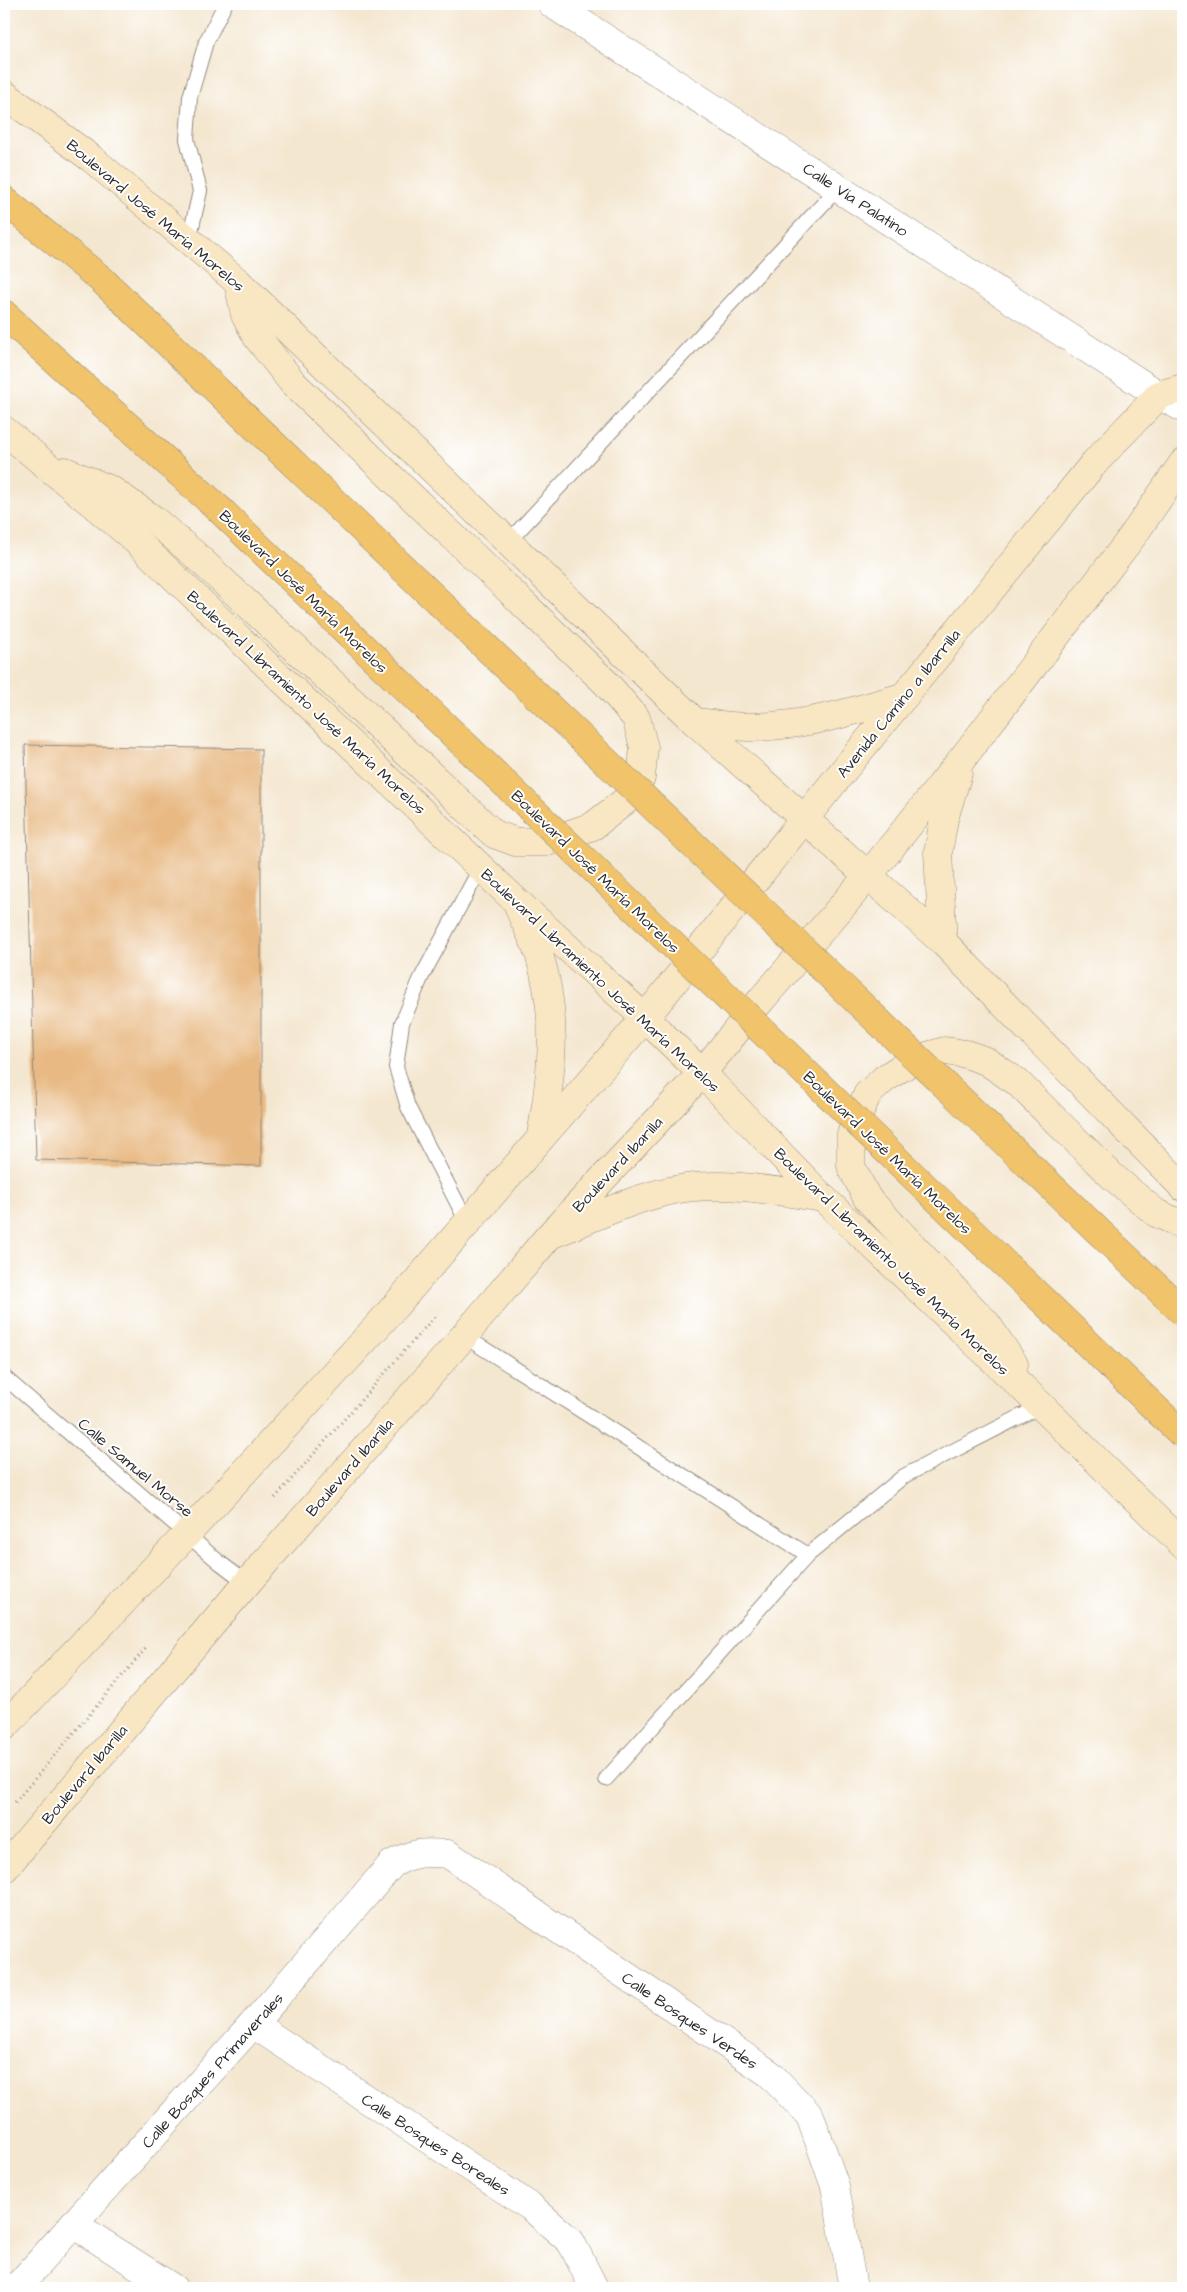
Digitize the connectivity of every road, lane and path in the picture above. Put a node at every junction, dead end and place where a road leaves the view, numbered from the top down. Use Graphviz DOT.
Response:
graph roads {
  1 [pos="225,4"];
  2 [pos="552,4"];
  3 [pos="4,94"];
  4 [pos="838,188"];
  5 [pos="4,200"];
  6 [pos="189,240"];
  7 [pos="238,282"];
  8 [pos="4,314"];
  9 [pos="1171,392"];
  10 [pos="1183,408"];
  11 [pos="4,430"];
  12 [pos="40,461"];
  13 [pos="1183,463"];
  14 [pos="508,542"];
  15 [pos="905,696"];
  16 [pos="695,722"];
  17 [pos="962,759"];
  18 [pos="804,819"];
  19 [pos="481,867"];
  20 [pos="868,876"];
  21 [pos="515,900"];
  22 [pos="943,942"];
  23 [pos="645,1018"];
  24 [pos="702,1073"];
  25 [pos="541,1136"];
  26 [pos="1183,1187"];
  27 [pos="823,1198"];
  28 [pos="467,1222"];
  29 [pos="1183,1225"];
  30 [pos="549,1236"];
  31 [pos="440,1311"];
  32 [pos="1183,1312"];
  33 [pos="464,1336"];
  34 [pos="4,1377"];
  35 [pos="1033,1398"];
  36 [pos="1183,1435"];
  37 [pos="271,1503"];
  38 [pos="187,1534"];
  39 [pos="1183,1546"];
  40 [pos="808,1555"];
  41 [pos="247,1583"];
  42 [pos="150,1643"];
  43 [pos="4,1727"];
  44 [pos="606,1779"];
  45 [pos="10,1809"];
  46 [pos="409,1854"];
  47 [pos="4,1869"];
  48 [pos="253,2024"];
  49 [pos="73,2224"];
  50 [pos="16,2288"];
  51 [pos="173,2288"];
  52 [pos="594,2288"];
  53 [pos="853,2288"];
  1 -- 6 [label="lane"];
  2 -- 4 [label="street, Calle Vía Palatino"];
  3 -- 6 [label="street, Boulevard José María Morelos"];
  4 -- 9 [label="street, Calle Vía Palatino"];
  4 -- 14 [label="lane"];
  5 -- 32 [label="main road, bridge"];
  6 -- 7 [label="street, Boulevard José María Morelos"];
  7 -- 12 [label="street"];
  7 -- 14 [label="street, Boulevard José María Morelos"];
  8 -- 36 [label="main road, Boulevard José María Morelos, bridge"];
  9 -- 10 [label="street, Calle Vía Palatino"];
  9 -- 15 [label="street, Avenida Camino a Ibarrilla"];
  11 -- 12 [label="street, Boulevard Libramiento José María Morelos"];
  12 -- 19 [label="street, Boulevard Libramiento José María Morelos"];
  13 -- 17 [label="street"];
  14 -- 16 [label="street, Boulevard José María Morelos"];
  15 -- 16 [label="street"];
  15 -- 18 [label="street, Avenida Camino a Ibarrilla"];
  16 -- 18 [label="street, Boulevard José María Morelos"];
  17 -- 20 [label="street"];
  17 -- 22 [label="street"];
  18 -- 20 [label="street"];
  18 -- 23 [label="street, Avenida Camino a Ibarrilla"];
  19 -- 21 [label="street, Boulevard Libramiento José María Morelos"];
  19 -- 28 [label="lane"];
  20 -- 22 [label="street"];
  20 -- 24 [label="street"];
  21 -- 23 [label="street, Boulevard Libramiento José María Morelos"];
  21 -- 25 [label="street"];
  22 -- 26 [label="street"];
  23 -- 24 [label="street, Boulevard Libramiento José María Morelos"];
  23 -- 25 [label="street"];
  24 -- 27 [label="street, Boulevard Libramiento José María Morelos"];
  24 -- 30 [label="street, Boulevard Ibarilla"];
  25 -- 28 [label="street"];
  27 -- 30 [label="street"];
  27 -- 35 [label="street, Boulevard Libramiento José María Morelos"];
  28 -- 38 [label="street"];
  29 -- 35 [label="street"];
  30 -- 33 [label="street, Boulevard Ibarilla"];
  31 -- 37 [label="path"];
  33 -- 40 [label="lane"];
  33 -- 41 [label="street, Boulevard Ibarilla"];
  34 -- 38 [label="lane, Calle Samuel Morse"];
  35 -- 39 [label="street, Boulevard Libramiento José María Morelos"];
  35 -- 40 [label="lane"];
  38 -- 41 [label="lane, Calle Samuel Morse"];
  38 -- 43 [label="street"];
  40 -- 44 [label="lane"];
  41 -- 47 [label="street, Boulevard Ibarilla"];
  42 -- 45 [label="path"];
  46 -- 48 [label="street, Calle Bosques Primaverales"];
  46 -- 53 [label="street, Calle Bosques Verdes"];
  48 -- 49 [label="street, Calle Bosques Primaverales"];
  48 -- 52 [label="street, Calle Bosques Boreales"];
  49 -- 50 [label="street, Calle Bosques Primaverales"];
  49 -- 51 [label="street"];
}
